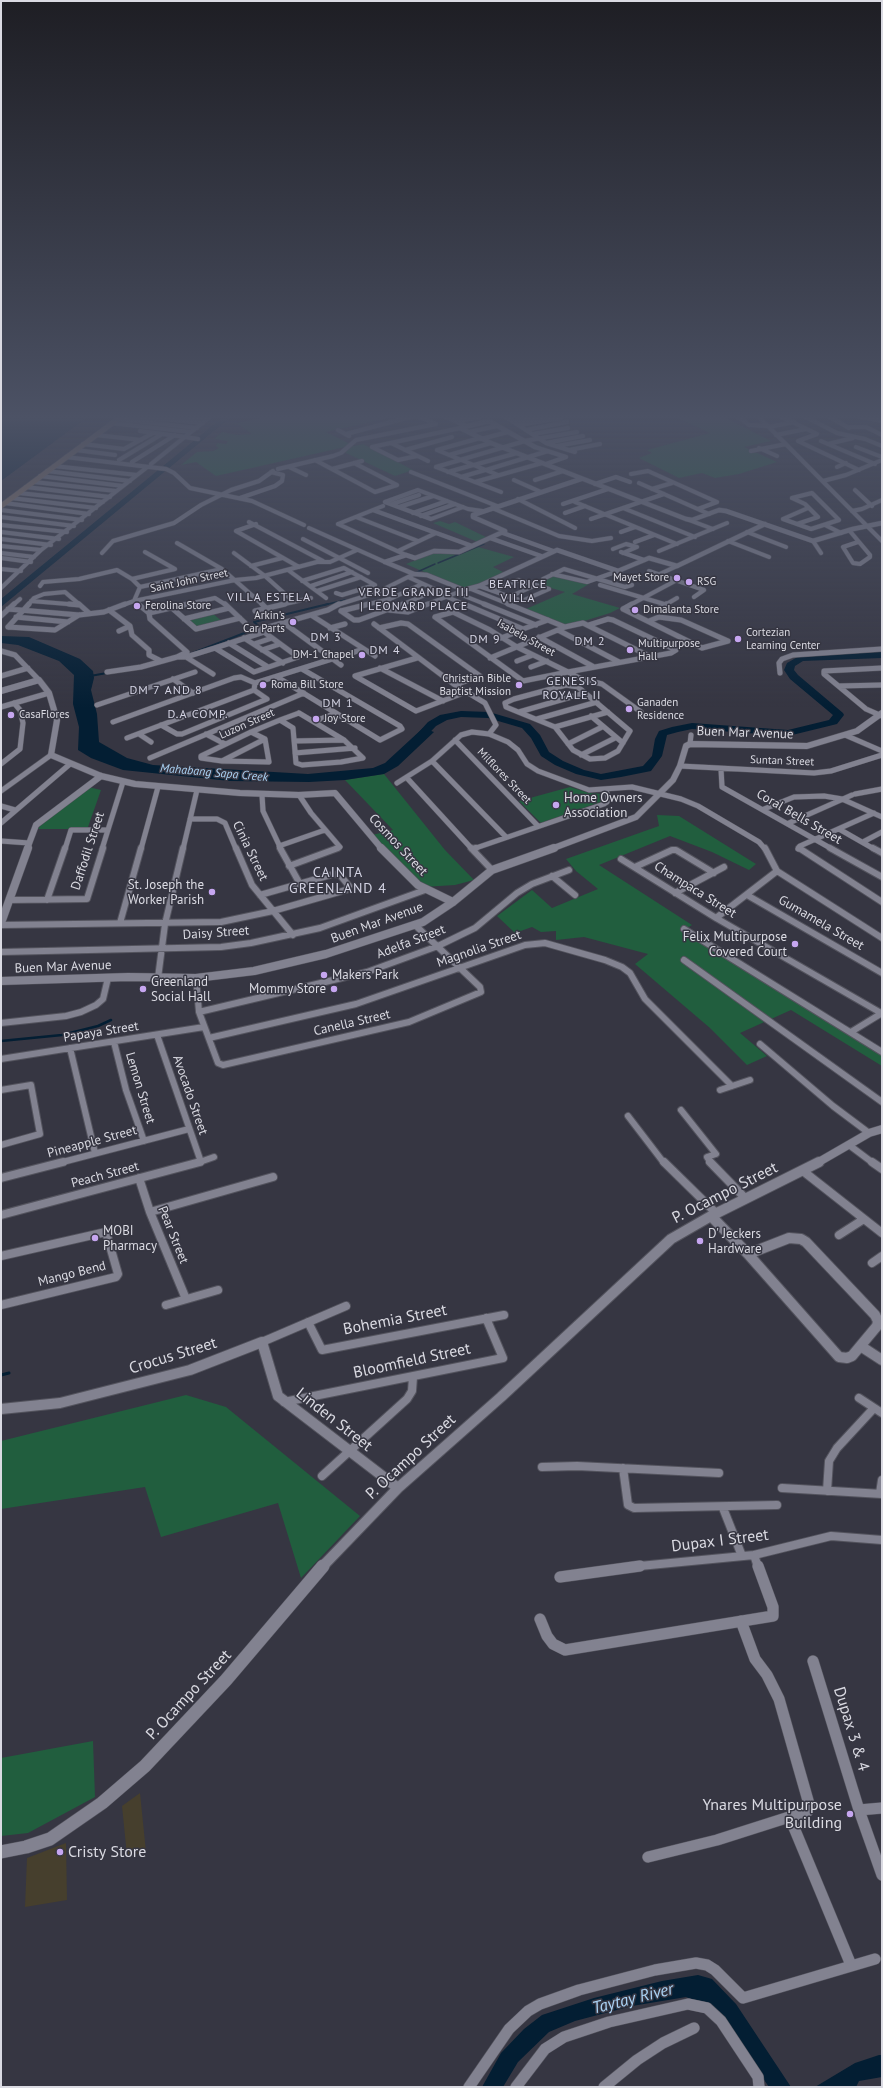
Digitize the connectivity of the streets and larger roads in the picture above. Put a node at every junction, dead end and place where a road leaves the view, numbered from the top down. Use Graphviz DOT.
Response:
graph roads {
  1 [pos="29,513"];
  2 [pos="84,513"];
  3 [pos="189,513"];
  4 [pos="281,513"];
  5 [pos="365,513"];
  6 [pos="382,513"];
  7 [pos="414,513"];
  8 [pos="428,513"];
  9 [pos="446,513"];
  10 [pos="478,513"];
  11 [pos="508,513"];
  12 [pos="549,513"];
  13 [pos="602,513"];
  14 [pos="609,513"];
  15 [pos="637,513"];
  16 [pos="672,513"];
  17 [pos="733,513"];
  18 [pos="796,513"];
  19 [pos="814,513"];
  20 [pos="831,513"];
  21 [pos="854,513"];
  22 [pos="89,514"];
  23 [pos="709,514"];
  24 [pos="605,515"];
  25 [pos="421,516"];
  26 [pos="1,517"];
  27 [pos="356,517"];
  28 [pos="591,519"];
  29 [pos="82,520"];
  30 [pos="689,520"];
  31 [pos="249,522"];
  32 [pos="727,523"];
  33 [pos="882,523"];
  34 [pos="1,524"];
  35 [pos="256,524"];
  36 [pos="765,524"];
  37 [pos="797,524"];
  38 [pos="304,525"];
  39 [pos="74,526"];
  40 [pos="825,526"];
  41 [pos="635,527"];
  42 [pos="868,527"];
  43 [pos="309,528"];
  44 [pos="575,528"];
  45 [pos="713,529"];
  46 [pos="849,530"];
  47 [pos="1,532"];
  48 [pos="67,532"];
  49 [pos="621,532"];
  50 [pos="747,532"];
  51 [pos="436,533"];
  52 [pos="503,533"];
  53 [pos="841,533"];
  54 [pos="654,535"];
  55 [pos="696,537"];
  56 [pos="490,538"];
  57 [pos="611,538"];
  58 [pos="1,539"];
  59 [pos="59,539"];
  60 [pos="303,539"];
  61 [pos="813,540"];
  62 [pos="418,541"];
  63 [pos="728,541"];
  64 [pos="882,541"];
  65 [pos="635,542"];
  66 [pos="858,542"];
  67 [pos="177,543"];
  68 [pos="677,544"];
  69 [pos="50,545"];
  70 [pos="1,546"];
  71 [pos="472,546"];
  72 [pos="786,547"];
  73 [pos="42,550"];
  74 [pos="357,550"];
  75 [pos="553,550"];
  76 [pos="398,551"];
  77 [pos="659,551"];
  78 [pos="145,552"];
  79 [pos="623,552"];
  80 [pos="1,553"];
  81 [pos="102,553"];
  82 [pos="234,553"];
  83 [pos="821,553"];
  84 [pos="406,555"];
  85 [pos="541,556"];
  86 [pos="34,557"];
  87 [pos="770,557"];
  88 [pos="1,558"];
  89 [pos="282,558"];
  90 [pos="340,559"];
  91 [pos="646,559"];
  92 [pos="324,561"];
  93 [pos="31,562"];
  94 [pos="330,562"];
  95 [pos="385,562"];
  96 [pos="251,566"];
  97 [pos="336,566"];
  98 [pos="677,566"];
  99 [pos="299,567"];
  100 [pos="1,569"];
  101 [pos="222,569"];
  102 [pos="288,570"];
  103 [pos="21,571"];
  104 [pos="618,571"];
  105 [pos="649,571"];
  106 [pos="352,572"];
  107 [pos="368,573"];
  108 [pos="414,574"];
  109 [pos="552,574"];
  110 [pos="658,575"];
  111 [pos="266,576"];
  112 [pos="361,577"];
  113 [pos="408,577"];
  114 [pos="599,578"];
  115 [pos="132,579"];
  116 [pos="543,579"];
  117 [pos="235,580"];
  118 [pos="647,580"];
  119 [pos="302,581"];
  120 [pos="349,581"];
  121 [pos="675,581"];
  122 [pos="4,583"];
  123 [pos="422,584"];
  124 [pos="336,585"];
  125 [pos="536,585"];
  126 [pos="600,585"];
  127 [pos="632,585"];
  128 [pos="40,586"];
  129 [pos="311,586"];
  130 [pos="479,586"];
  131 [pos="140,587"];
  132 [pos="471,589"];
  133 [pos="363,590"];
  134 [pos="437,590"];
  135 [pos="464,590"];
  136 [pos="317,591"];
  137 [pos="492,591"];
  138 [pos="336,593"];
  139 [pos="351,593"];
  140 [pos="457,593"];
  141 [pos="44,594"];
  142 [pos="449,596"];
  143 [pos="694,596"];
  144 [pos="509,597"];
  145 [pos="311,598"];
  146 [pos="326,598"];
  147 [pos="643,598"];
  148 [pos="677,598"];
  149 [pos="20,599"];
  150 [pos="134,601"];
  151 [pos="31,602"];
  152 [pos="294,602"];
  153 [pos="378,602"];
  154 [pos="55,604"];
  155 [pos="664,604"];
  156 [pos="80,605"];
  157 [pos="172,608"];
  158 [pos="229,608"];
  159 [pos="266,608"];
  160 [pos="8,609"];
  161 [pos="497,609"];
  162 [pos="658,609"];
  163 [pos="23,610"];
  164 [pos="109,610"];
  165 [pos="389,610"];
  166 [pos="255,611"];
  167 [pos="92,613"];
  168 [pos="485,613"];
  169 [pos="149,614"];
  170 [pos="79,615"];
  171 [pos="311,615"];
  172 [pos="1,616"];
  173 [pos="16,618"];
  174 [pos="240,618"];
  175 [pos="184,619"];
  176 [pos="548,620"];
  177 [pos="649,621"];
  178 [pos="68,622"];
  179 [pos="246,623"];
  180 [pos="284,623"];
  181 [pos="345,624"];
  182 [pos="374,624"];
  183 [pos="536,625"];
  184 [pos="589,625"];
  185 [pos="130,626"];
  186 [pos="565,627"];
  187 [pos="330,628"];
  188 [pos="379,628"];
  189 [pos="558,630"];
  190 [pos="119,631"];
  191 [pos="517,632"];
  192 [pos="255,635"];
  193 [pos="539,637"];
  194 [pos="244,638"];
  195 [pos="272,638"];
  196 [pos="501,638"];
  197 [pos="229,643"];
  198 [pos="254,644"];
  199 [pos="280,644"];
  200 [pos="517,647"];
  201 [pos="215,648"];
  202 [pos="364,649"];
  203 [pos="882,649"];
  204 [pos="262,650"];
  205 [pos="1,651"];
  206 [pos="186,655"];
  207 [pos="533,655"];
  208 [pos="375,656"];
  209 [pos="649,656"];
  210 [pos="418,658"];
  211 [pos="490,658"];
  212 [pos="334,659"];
  213 [pos="161,661"];
  214 [pos="517,661"];
  215 [pos="547,661"];
  216 [pos="619,662"];
  217 [pos="283,663"];
  218 [pos="341,665"];
  219 [pos="268,667"];
  220 [pos="531,667"];
  221 [pos="594,667"];
  222 [pos="28,668"];
  223 [pos="380,668"];
  224 [pos="882,668"];
  225 [pos="1,669"];
  226 [pos="302,669"];
  227 [pos="107,672"];
  228 [pos="195,672"];
  229 [pos="568,672"];
  230 [pos="10,673"];
  231 [pos="780,673"];
  232 [pos="213,674"];
  233 [pos="1,676"];
  234 [pos="277,677"];
  235 [pos="579,678"];
  236 [pos="173,679"];
  237 [pos="39,680"];
  238 [pos="255,684"];
  239 [pos="455,685"];
  240 [pos="574,685"];
  241 [pos="882,685"];
  242 [pos="839,686"];
  243 [pos="254,690"];
  244 [pos="1,691"];
  245 [pos="466,692"];
  246 [pos="49,693"];
  247 [pos="193,693"];
  248 [pos="304,693"];
  249 [pos="585,693"];
  250 [pos="443,701"];
  251 [pos="597,702"];
  252 [pos="14,703"];
  253 [pos="97,704"];
  254 [pos="1,707"];
  255 [pos="519,712"];
  256 [pos="608,712"];
  257 [pos="641,712"];
  258 [pos="336,713"];
  259 [pos="881,714"];
  260 [pos="590,716"];
  261 [pos="537,719"];
  262 [pos="280,720"];
  263 [pos="315,721"];
  264 [pos="113,722"];
  265 [pos="161,725"];
  266 [pos="555,727"];
  267 [pos="602,727"];
  268 [pos="251,732"];
  269 [pos="139,734"];
  270 [pos="206,734"];
  271 [pos="489,734"];
  272 [pos="690,734"];
  273 [pos="845,735"];
  274 [pos="127,738"];
  275 [pos="615,738"];
  276 [pos="265,739"];
  277 [pos="344,740"];
  278 [pos="455,740"];
  279 [pos="294,741"];
  280 [pos="151,742"];
  281 [pos="623,743"];
  282 [pos="225,744"];
  283 [pos="568,744"];
  284 [pos="690,744"];
  285 [pos="355,748"];
  286 [pos="882,751"];
  287 [pos="295,753"];
  288 [pos="51,755"];
  289 [pos="581,755"];
  290 [pos="882,756"];
  291 [pos="150,758"];
  292 [pos="222,761"];
  293 [pos="432,761"];
  294 [pos="1,764"];
  295 [pos="70,764"];
  296 [pos="680,766"];
  297 [pos="721,768"];
  298 [pos="100,776"];
  299 [pos="407,778"];
  300 [pos="123,782"];
  301 [pos="397,783"];
  302 [pos="158,787"];
  303 [pos="882,789"];
  304 [pos="197,790"];
  305 [pos="606,790"];
  306 [pos="874,790"];
  307 [pos="1,791"];
  308 [pos="660,794"];
  309 [pos="882,794"];
  310 [pos="262,795"];
  311 [pos="300,795"];
  312 [pos="841,799"];
  313 [pos="1,806"];
  314 [pos="764,809"];
  315 [pos="15,810"];
  316 [pos="874,813"];
  317 [pos="882,817"];
  318 [pos="190,819"];
  319 [pos="1,823"];
  320 [pos="789,823"];
  321 [pos="538,826"];
  322 [pos="839,829"];
  323 [pos="108,830"];
  324 [pos="325,830"];
  325 [pos="882,832"];
  326 [pos="506,837"];
  327 [pos="816,839"];
  328 [pos="1,841"];
  329 [pos="863,842"];
  330 [pos="29,843"];
  331 [pos="279,846"];
  332 [pos="472,849"];
  333 [pos="882,852"];
  334 [pos="622,859"];
  335 [pos="289,866"];
  336 [pos="635,867"];
  337 [pos="724,867"];
  338 [pos="492,870"];
  339 [pos="569,870"];
  340 [pos="777,871"];
  341 [pos="714,873"];
  342 [pos="552,876"];
  343 [pos="882,877"];
  344 [pos="300,884"];
  345 [pos="425,890"];
  346 [pos="675,893"];
  347 [pos="747,894"];
  348 [pos="260,895"];
  349 [pos="575,895"];
  350 [pos="9,900"];
  351 [pos="47,900"];
  352 [pos="453,902"];
  353 [pos="882,902"];
  354 [pos="273,911"];
  355 [pos="716,918"];
  356 [pos="120,923"];
  357 [pos="1,924"];
  358 [pos="165,924"];
  359 [pos="415,925"];
  360 [pos="684,930"];
  361 [pos="293,935"];
  362 [pos="882,938"];
  363 [pos="438,946"];
  364 [pos="163,948"];
  365 [pos="1,952"];
  366 [pos="684,960"];
  367 [pos="460,968"];
  368 [pos="882,973"];
  369 [pos="108,978"];
  370 [pos="158,978"];
  371 [pos="196,978"];
  372 [pos="1,981"];
  373 [pos="199,1012"];
  374 [pos="882,1013"];
  375 [pos="1,1023"];
  376 [pos="204,1027"];
  377 [pos="851,1032"];
  378 [pos="157,1035"];
  379 [pos="209,1038"];
  380 [pos="114,1042"];
  381 [pos="760,1044"];
  382 [pos="70,1048"];
  383 [pos="882,1052"];
  384 [pos="1,1059"];
  385 [pos="750,1080"];
  386 [pos="732,1086"];
  387 [pos="1,1090"];
  388 [pos="720,1090"];
  389 [pos="882,1102"];
  390 [pos="681,1110"];
  391 [pos="628,1116"];
  392 [pos="882,1129"];
  393 [pos="189,1130"];
  394 [pos="869,1133"];
  395 [pos="144,1141"];
  396 [pos="1,1145"];
  397 [pos="849,1145"];
  398 [pos="95,1153"];
  399 [pos="214,1157"];
  400 [pos="201,1162"];
  401 [pos="882,1169"];
  402 [pos="803,1172"];
  403 [pos="1,1178"];
  404 [pos="139,1178"];
  405 [pos="273,1178"];
  406 [pos="746,1199"];
  407 [pos="150,1212"];
  408 [pos="1,1215"];
  409 [pos="713,1215"];
  410 [pos="864,1219"];
  411 [pos="882,1233"];
  412 [pos="839,1235"];
  413 [pos="748,1254"];
  414 [pos="1,1256"];
  415 [pos="882,1256"];
  416 [pos="872,1263"];
  417 [pos="218,1290"];
  418 [pos="186,1299"];
  419 [pos="1,1305"];
  420 [pos="166,1305"];
  421 [pos="346,1306"];
  422 [pos="504,1315"];
  423 [pos="486,1318"];
  424 [pos="308,1322"];
  425 [pos="262,1342"];
  426 [pos="862,1347"];
  427 [pos="882,1360"];
  428 [pos="413,1377"];
  429 [pos="859,1398"];
  430 [pos="284,1402"];
  431 [pos="874,1408"];
  432 [pos="1,1409"];
  433 [pos="882,1413"];
  434 [pos="349,1451"];
  435 [pos="542,1467"];
  436 [pos="623,1468"];
  437 [pos="719,1473"];
  438 [pos="322,1476"];
  439 [pos="882,1480"];
  440 [pos="398,1488"];
  441 [pos="782,1488"];
  442 [pos="827,1491"];
  443 [pos="881,1494"];
  444 [pos="777,1505"];
  445 [pos="723,1508"];
  446 [pos="882,1540"];
  447 [pos="754,1555"];
  448 [pos="742,1556"];
  449 [pos="560,1577"];
  450 [pos="540,1619"];
  451 [pos="742,1622"];
  452 [pos="813,1661"];
  453 [pos="882,1808"];
  454 [pos="859,1810"];
  455 [pos="790,1818"];
  456 [pos="1,1852"];
  457 [pos="648,1857"];
  458 [pos="882,1875"];
  459 [pos="875,1959"];
  460 [pos="851,1965"];
  461 [pos="694,2028"];
  462 [pos="469,2087"];
  463 [pos="516,2087"];
  464 [pos="604,2087"];
  465 [pos="759,2087"];
  1 -- 29 [label="street"];
  2 -- 22 [label="street"];
  3 -- 81 [label="street"];
  4 -- 38 [label="street"];
  5 -- 27 [label="street"];
  6 -- 51 [label="street"];
  7 -- 25 [label="street"];
  8 -- 25 [label="street"];
  9 -- 25 [label="street"];
  10 -- 52 [label="street"];
  11 -- 57 [label="street"];
  12 -- 44 [label="street"];
  13 -- 24 [label="street"];
  14 -- 24 [label="street"];
  15 -- 55 [label="street"];
  16 -- 30 [label="street"];
  17 -- 36 [label="street"];
  18 -- 37 [label="street"];
  19 -- 37 [label="street"];
  20 -- 40 [label="street"];
  21 -- 42 [label="street"];
  22 -- 29 [label="street"];
  23 -- 30 [label="street"];
  24 -- 28 [label="street"];
  24 -- 41 [label="street"];
  26 -- 39 [label="street"];
  27 -- 62 [label="street"];
  27 -- 76 [label="street"];
  29 -- 39 [label="street"];
  30 -- 45 [label="street"];
  31 -- 35 [label="street"];
  32 -- 45 [label="street"];
  33 -- 42 [label="street"];
  34 -- 48 [label="street"];
  35 -- 89 [label="street"];
  35 -- 92 [label="street"];
  36 -- 50 [label="street"];
  36 -- 61 [label="street"];
  37 -- 40 [label="street"];
  39 -- 48 [label="street"];
  40 -- 53 [label="street"];
  41 -- 49 [label="street"];
  41 -- 54 [label="street"];
  42 -- 46 [label="street"];
  42 -- 64 [label="street"];
  43 -- 74 [label="street"];
  45 -- 55 [label="street"];
  46 -- 53 [label="street"];
  46 -- 66 [label="street"];
  47 -- 59 [label="street"];
  48 -- 59 [label="street"];
  50 -- 63 [label="street"];
  50 -- 72 [label="street"];
  51 -- 62 [label="street"];
  51 -- 71 [label="street"];
  52 -- 56 [label="street"];
  52 -- 75 [label="street"];
  53 -- 61 [label="street"];
  54 -- 65 [label="street"];
  54 -- 68 [label="street"];
  55 -- 68 [label="street"];
  56 -- 71 [label="street"];
  56 -- 85 [label="street"];
  58 -- 69 [label="street"];
  59 -- 69 [label="street"];
  60 -- 90 [label="street"];
  61 -- 83 [label="street"];
  62 -- 76 [label="street"];
  63 -- 87 [label="street"];
  63 -- 98 [label="street"];
  66 -- 66 [label="street"];
  67 -- 101 [label="street"];
  68 -- 77 [label="street"];
  69 -- 73 [label="street"];
  70 -- 73 [label="street"];
  71 -- 84 [label="street"];
  73 -- 86 [label="street"];
  74 -- 90 [label="street"];
  74 -- 95 [label="street"];
  75 -- 85 [label="street"];
  75 -- 104 [label="street"];
  76 -- 84 [label="street"];
  78 -- 115 [label="street"];
  79 -- 91 [label="street"];
  80 -- 86 [label="street"];
  82 -- 96 [label="street"];
  84 -- 95 [label="street"];
  85 -- 130 [label="street"];
  86 -- 93 [label="street"];
  88 -- 93 [label="street"];
  89 -- 96 [label="street"];
  89 -- 99 [label="street"];
  90 -- 94 [label="street"];
  90 -- 107 [label="street"];
  91 -- 98 [label="street"];
  91 -- 104 [label="street"];
  92 -- 94 [label="street"];
  92 -- 99 [label="street, Saint John Street"];
  93 -- 103 [label="street"];
  94 -- 97 [label="street"];
  95 -- 108 [label="street"];
  96 -- 111 [label="street"];
  98 -- 110 [label="street"];
  99 -- 102 [label="street, Saint John Street"];
  100 -- 103 [label="street"];
  101 -- 117 [label="street"];
  101 -- 131 [label="street"];
  102 -- 111 [label="street, Saint John Street"];
  102 -- 119 [label="street"];
  103 -- 122 [label="street"];
  104 -- 114 [label="street"];
  105 -- 110 [label="street"];
  106 -- 112 [label="street"];
  106 -- 119 [label="street"];
  106 -- 129 [label="street"];
  108 -- 113 [label="street"];
  108 -- 135 [label="street"];
  109 -- 114 [label="street"];
  109 -- 114 [label="street"];
  109 -- 116 [label="street"];
  110 -- 118 [label="street"];
  110 -- 121 [label="street"];
  111 -- 117 [label="street, Saint John Street"];
  111 -- 152 [label="street"];
  112 -- 120 [label="street"];
  112 -- 133 [label="street"];
  113 -- 123 [label="street"];
  113 -- 171 [label="street"];
  114 -- 127 [label="street"];
  115 -- 128 [label="street"];
  115 -- 131 [label="street"];
  117 -- 150 [label="street, Saint John Street"];
  117 -- 159 [label="street"];
  119 -- 129 [label="street"];
  120 -- 124 [label="street"];
  120 -- 133 [label="street"];
  121 -- 143 [label="street"];
  121 -- 147 [label="street"];
  123 -- 134 [label="street"];
  123 -- 153 [label="street"];
  124 -- 136 [label="street"];
  124 -- 139 [label="street"];
  125 -- 137 [label="street"];
  125 -- 144 [label="street"];
  125 -- 144 [label="street"];
  126 -- 147 [label="street"];
  129 -- 136 [label="street"];
  130 -- 132 [label="street"];
  130 -- 137 [label="street"];
  131 -- 150 [label="street"];
  132 -- 135 [label="street"];
  132 -- 176 [label="street"];
  133 -- 139 [label="street"];
  134 -- 142 [label="street"];
  134 -- 165 [label="street"];
  135 -- 140 [label="street"];
  136 -- 146 [label="street"];
  137 -- 144 [label="street"];
  138 -- 139 [label="street"];
  140 -- 142 [label="street"];
  140 -- 161 [label="street"];
  141 -- 151 [label="street"];
  141 -- 154 [label="street"];
  141 -- 156 [label="street"];
  142 -- 165 [label="street"];
  142 -- 168 [label="street"];
  145 -- 152 [label="street"];
  147 -- 155 [label="street"];
  147 -- 177 [label="street"];
  148 -- 155 [label="street"];
  149 -- 160 [label="street"];
  150 -- 164 [label="street, Saint John Street"];
  150 -- 169 [label="street"];
  151 -- 154 [label="street"];
  151 -- 163 [label="street"];
  152 -- 159 [label="street"];
  153 -- 165 [label="street"];
  153 -- 165 [label="street"];
  154 -- 156 [label="street"];
  155 -- 162 [label="street"];
  156 -- 167 [label="street"];
  157 -- 158 [label="street"];
  157 -- 169 [label="street"];
  157 -- 175 [label="street"];
  158 -- 174 [label="street"];
  158 -- 175 [label="street"];
  159 -- 166 [label="street"];
  160 -- 163 [label="street"];
  160 -- 172 [label="street"];
  161 -- 168 [label="street"];
  161 -- 183 [label="street"];
  163 -- 170 [label="street"];
  163 -- 173 [label="street"];
  164 -- 167 [label="street, Saint John Street"];
  164 -- 185 [label="street"];
  167 -- 170 [label="street, Saint John Street"];
  168 -- 183 [label="street"];
  169 -- 206 [label="street"];
  170 -- 178 [label="street"];
  171 -- 180 [label="street"];
  171 -- 187 [label="street"];
  173 -- 178 [label="street"];
  173 -- 178 [label="street"];
  174 -- 175 [label="street"];
  174 -- 179 [label="street"];
  176 -- 183 [label="street"];
  176 -- 186 [label="street"];
  177 -- 177 [label="street"];
  180 -- 192 [label="street"];
  180 -- 212 [label="street"];
  181 -- 187 [label="street"];
  182 -- 188 [label="street"];
  184 -- 186 [label="street"];
  184 -- 209 [label="street"];
  184 -- 209 [label="street"];
  185 -- 190 [label="street"];
  185 -- 213 [label="street"];
  186 -- 189 [label="street"];
  187 -- 202 [label="street"];
  188 -- 210 [label="street"];
  188 -- 239 [label="street"];
  189 -- 193 [label="street"];
  189 -- 216 [label="street"];
  191 -- 196 [label="street"];
  192 -- 194 [label="street"];
  192 -- 195 [label="street"];
  193 -- 200 [label="street"];
  193 -- 221 [label="street"];
  194 -- 197 [label="street"];
  194 -- 198 [label="street"];
  195 -- 198 [label="street"];
  195 -- 199 [label="street"];
  196 -- 200 [label="street, Isabela Street"];
  196 -- 211 [label="street, Isabela Street"];
  197 -- 201 [label="street"];
  197 -- 219 [label="street"];
  198 -- 204 [label="street"];
  199 -- 204 [label="street"];
  199 -- 217 [label="street"];
  200 -- 207 [label="street, Isabela Street"];
  200 -- 211 [label="street"];
  201 -- 206 [label="street"];
  201 -- 219 [label="street"];
  202 -- 208 [label="street"];
  202 -- 212 [label="street"];
  203 -- 231 [label="street"];
  204 -- 217 [label="street"];
  205 -- 222 [label="street"];
  206 -- 213 [label="street"];
  206 -- 232 [label="street"];
  207 -- 214 [label="street"];
  207 -- 215 [label="street, Isabela Street"];
  209 -- 216 [label="street"];
  210 -- 223 [label="street"];
  210 -- 239 [label="street"];
  211 -- 229 [label="street"];
  212 -- 218 [label="street"];
  212 -- 226 [label="street"];
  213 -- 227 [label="street"];
  215 -- 220 [label="street"];
  215 -- 229 [label="street, Isabela Street"];
  216 -- 221 [label="street"];
  217 -- 219 [label="street"];
  221 -- 229 [label="street"];
  222 -- 230 [label="street"];
  222 -- 237 [label="street"];
  223 -- 250 [label="street"];
  223 -- 250 [label="street"];
  224 -- 242 [label="street"];
  225 -- 230 [label="street"];
  226 -- 234 [label="street"];
  226 -- 258 [label="street"];
  228 -- 236 [label="street"];
  229 -- 235 [label="street, Isabela Street"];
  230 -- 233 [label="street"];
  234 -- 238 [label="street"];
  234 -- 248 [label="street"];
  235 -- 240 [label="street"];
  235 -- 257 [label="street, Isabela Street"];
  236 -- 247 [label="street"];
  236 -- 253 [label="street"];
  237 -- 244 [label="street"];
  237 -- 246 [label="street"];
  238 -- 243 [label="street"];
  238 -- 247 [label="street"];
  239 -- 245 [label="street"];
  240 -- 249 [label="street"];
  240 -- 255 [label="street"];
  241 -- 242 [label="street"];
  242 -- 259 [label="street"];
  243 -- 265 [label="street"];
  243 -- 265 [label="street"];
  245 -- 250 [label="street"];
  245 -- 271 [label="street"];
  246 -- 252 [label="street"];
  246 -- 288 [label="street"];
  247 -- 264 [label="street"];
  248 -- 258 [label="street"];
  248 -- 270 [label="street"];
  249 -- 251 [label="street"];
  249 -- 255 [label="street"];
  251 -- 256 [label="street"];
  251 -- 261 [label="street"];
  252 -- 254 [label="street"];
  252 -- 294 [label="street"];
  255 -- 261 [label="street"];
  256 -- 260 [label="street"];
  256 -- 281 [label="street"];
  258 -- 263 [label="street"];
  259 -- 273 [label="street, Buen Mar Avenue"];
  260 -- 266 [label="street"];
  260 -- 267 [label="street"];
  261 -- 266 [label="street"];
  262 -- 263 [label="street, Luzon Street"];
  262 -- 268 [label="street, Luzon Street"];
  262 -- 279 [label="street"];
  263 -- 277 [label="street"];
  265 -- 269 [label="street"];
  266 -- 283 [label="street"];
  267 -- 275 [label="street"];
  267 -- 283 [label="street"];
  268 -- 276 [label="street"];
  268 -- 282 [label="street, Luzon Street"];
  269 -- 274 [label="street"];
  269 -- 280 [label="street"];
  270 -- 282 [label="street"];
  270 -- 291 [label="street"];
  271 -- 278 [label="street"];
  271 -- 305 [label="street"];
  272 -- 284 [label="street"];
  273 -- 284 [label="street, Buen Mar Avenue"];
  273 -- 286 [label="street"];
  275 -- 281 [label="street"];
  275 -- 289 [label="street"];
  276 -- 292 [label="street"];
  276 -- 292 [label="street"];
  277 -- 279 [label="street"];
  277 -- 285 [label="street"];
  278 -- 293 [label="street"];
  278 -- 321 [label="street, Milflores Street"];
  279 -- 287 [label="street"];
  281 -- 289 [label="street"];
  282 -- 292 [label="street, Luzon Street"];
  283 -- 289 [label="street"];
  284 -- 296 [label="street, Buen Mar Avenue"];
  285 -- 287 [label="street"];
  285 -- 287 [label="street"];
  288 -- 295 [label="street"];
  288 -- 307 [label="street"];
  290 -- 297 [label="street, Suntan Street"];
  293 -- 299 [label="street"];
  293 -- 326 [label="street"];
  295 -- 298 [label="street"];
  295 -- 315 [label="street"];
  296 -- 297 [label="street, Suntan Street"];
  296 -- 308 [label="street, Buen Mar Avenue"];
  297 -- 314 [label="street, Coral Bells Street"];
  298 -- 300 [label="street"];
  298 -- 330 [label="street"];
  299 -- 301 [label="street"];
  299 -- 332 [label="street"];
  300 -- 302 [label="street"];
  300 -- 323 [label="street, Daffodil Street"];
  302 -- 304 [label="street"];
  302 -- 356 [label="street"];
  303 -- 306 [label="street"];
  304 -- 310 [label="street"];
  304 -- 318 [label="street"];
  305 -- 308 [label="street"];
  305 -- 321 [label="street"];
  306 -- 309 [label="street"];
  306 -- 312 [label="street"];
  308 -- 338 [label="street, Buen Mar Avenue"];
  308 -- 340 [label="street"];
  310 -- 311 [label="street"];
  310 -- 331 [label="street"];
  311 -- 324 [label="street"];
  311 -- 345 [label="street, Cosmos Street"];
  312 -- 314 [label="street"];
  312 -- 316 [label="street"];
  312 -- 320 [label="street"];
  313 -- 315 [label="street"];
  314 -- 320 [label="street, Coral Bells Street"];
  315 -- 319 [label="street"];
  316 -- 317 [label="street"];
  316 -- 322 [label="street"];
  318 -- 348 [label="street, Cinia Street"];
  318 -- 358 [label="street"];
  320 -- 327 [label="street, Coral Bells Street"];
  321 -- 326 [label="street"];
  322 -- 327 [label="street"];
  322 -- 329 [label="street"];
  323 -- 351 [label="street"];
  323 -- 351 [label="street, Daffodil Street"];
  324 -- 331 [label="street"];
  324 -- 335 [label="street"];
  325 -- 329 [label="street"];
  326 -- 332 [label="street"];
  327 -- 343 [label="street, Coral Bells Street"];
  327 -- 353 [label="street"];
  328 -- 330 [label="street"];
  329 -- 333 [label="street"];
  330 -- 350 [label="street"];
  331 -- 335 [label="street"];
  332 -- 338 [label="street"];
  334 -- 336 [label="street, Champaca Street"];
  335 -- 344 [label="street"];
  336 -- 341 [label="street"];
  336 -- 346 [label="street, Champaca Street"];
  337 -- 341 [label="street"];
  338 -- 352 [label="street, Buen Mar Avenue"];
  339 -- 342 [label="street, Adelfa Street"];
  340 -- 347 [label="street"];
  340 -- 362 [label="street"];
  341 -- 346 [label="street"];
  342 -- 349 [label="street"];
  342 -- 363 [label="street, Adelfa Street"];
  344 -- 348 [label="street"];
  344 -- 354 [label="street"];
  345 -- 352 [label="street, Cosmos Street"];
  345 -- 361 [label="street, Daisy Street"];
  346 -- 355 [label="street, Champaca Street"];
  347 -- 355 [label="street"];
  347 -- 368 [label="street, Gumamela Street"];
  348 -- 354 [label="street, Cinia Street"];
  350 -- 351 [label="street, Daffodil Street"];
  350 -- 357 [label="street"];
  352 -- 359 [label="street, Buen Mar Avenue"];
  354 -- 358 [label="street"];
  354 -- 361 [label="street, Cinia Street"];
  355 -- 374 [label="street, Champaca Street"];
  356 -- 357 [label="street"];
  356 -- 358 [label="street"];
  358 -- 364 [label="street"];
  359 -- 363 [label="street"];
  359 -- 371 [label="street, Buen Mar Avenue"];
  360 -- 377 [label="street"];
  361 -- 364 [label="street, Daisy Street"];
  363 -- 367 [label="street"];
  363 -- 373 [label="street, Adelfa Street"];
  364 -- 365 [label="street, Daisy Street"];
  364 -- 370 [label="street"];
  366 -- 389 [label="street"];
  367 -- 379 [label="street, Magnolia Street"];
  367 -- 379 [label="street, Canella Street"];
  367 -- 386 [label="street, Magnolia Street"];
  369 -- 370 [label="street, Buen Mar Avenue"];
  369 -- 372 [label="street, Buen Mar Avenue"];
  369 -- 375 [label="street"];
  370 -- 371 [label="street, Buen Mar Avenue"];
  371 -- 373 [label="street"];
  373 -- 376 [label="street"];
  374 -- 377 [label="street"];
  376 -- 378 [label="street, Papaya Street"];
  376 -- 379 [label="street"];
  377 -- 383 [label="street"];
  378 -- 380 [label="street, Papaya Street"];
  378 -- 393 [label="street, Avocado Street"];
  380 -- 382 [label="street, Papaya Street"];
  380 -- 395 [label="street, Lemon Street"];
  381 -- 394 [label="street"];
  382 -- 384 [label="street, Papaya Street"];
  382 -- 398 [label="street"];
  385 -- 386 [label="street"];
  386 -- 388 [label="street"];
  387 -- 396 [label="street"];
  390 -- 406 [label="street"];
  391 -- 409 [label="street"];
  392 -- 394 [label="street, P. Ocampo Street"];
  393 -- 395 [label="street, Pineapple Street"];
  393 -- 400 [label="street, Avocado Street"];
  394 -- 397 [label="street, P. Ocampo Street"];
  395 -- 398 [label="street, Pineapple Street"];
  397 -- 401 [label="street"];
  397 -- 402 [label="street, P. Ocampo Street"];
  398 -- 403 [label="street, Pineapple Street"];
  399 -- 400 [label="street, Peach Street"];
  400 -- 404 [label="street, Peach Street"];
  402 -- 406 [label="street, P. Ocampo Street"];
  402 -- 410 [label="street"];
  404 -- 407 [label="street, Pear Street"];
  404 -- 408 [label="street, Peach Street"];
  405 -- 407 [label="street"];
  406 -- 409 [label="street, P. Ocampo Street"];
  407 -- 418 [label="street, Pear Street"];
  409 -- 413 [label="street"];
  409 -- 440 [label="street, P. Ocampo Street"];
  410 -- 411 [label="street"];
  410 -- 412 [label="street"];
  413 -- 426 [label="street"];
  413 -- 426 [label="street"];
  414 -- 419 [label="street, Mango Bend"];
  415 -- 416 [label="street"];
  417 -- 418 [label="street"];
  418 -- 420 [label="street"];
  421 -- 424 [label="street, Crocus Street"];
  422 -- 423 [label="street, Bohemia Street"];
  423 -- 424 [label="street, Bohemia Street"];
  423 -- 428 [label="street, Bloomfield Street"];
  424 -- 425 [label="street, Crocus Street"];
  425 -- 430 [label="street, Linden Street"];
  425 -- 432 [label="street, Crocus Street"];
  426 -- 427 [label="street"];
  428 -- 430 [label="street, Bloomfield Street"];
  428 -- 434 [label="street"];
  429 -- 431 [label="street"];
  430 -- 434 [label="street, Linden Street"];
  431 -- 433 [label="street"];
  431 -- 442 [label="street"];
  434 -- 438 [label="street"];
  434 -- 440 [label="street, Linden Street"];
  435 -- 436 [label="street"];
  436 -- 437 [label="street"];
  436 -- 445 [label="street"];
  439 -- 443 [label="street"];
  440 -- 456 [label="street, P. Ocampo Street"];
  441 -- 442 [label="street"];
  442 -- 443 [label="street"];
  444 -- 445 [label="street"];
  445 -- 448 [label="street"];
  446 -- 447 [label="street, Dupax I Street"];
  447 -- 448 [label="street, Dupax I Street"];
  447 -- 451 [label="street"];
  448 -- 449 [label="street, Dupax I Street"];
  450 -- 451 [label="street"];
  451 -- 455 [label="street"];
  452 -- 454 [label="street, Dupax 3 & 4"];
  453 -- 454 [label="street"];
  454 -- 458 [label="street, Dupax 3 & 4"];
  455 -- 457 [label="street"];
  455 -- 460 [label="street"];
  459 -- 460 [label="street"];
  460 -- 462 [label="street"];
  461 -- 464 [label="street"];
  463 -- 465 [label="street"];
}
